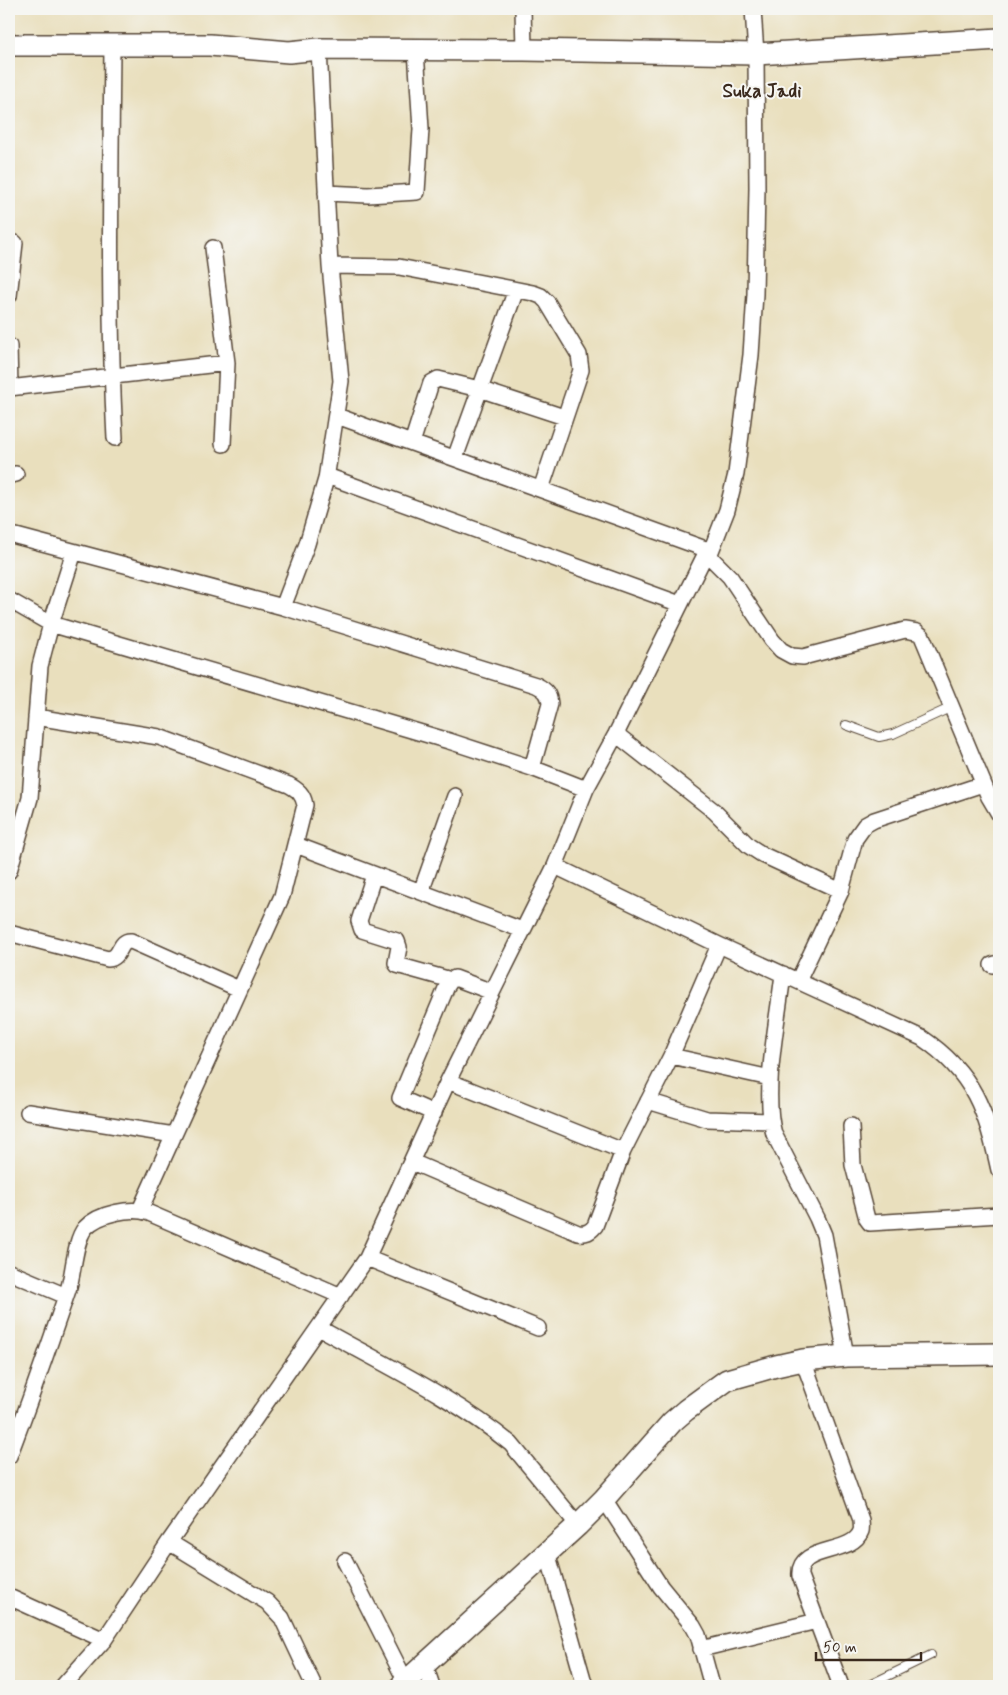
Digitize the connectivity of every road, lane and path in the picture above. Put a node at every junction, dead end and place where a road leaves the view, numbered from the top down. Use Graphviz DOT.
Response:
graph roads {
  1 [pos="523,9"];
  2 [pos="753,9"];
  3 [pos="999,39"];
  4 [pos="9,45"];
  5 [pos="112,46"];
  6 [pos="319,49"];
  7 [pos="416,50"];
  8 [pos="524,50"];
  9 [pos="756,54"];
  10 [pos="326,193"];
  11 [pos="15,243"];
  12 [pos="213,248"];
  13 [pos="330,266"];
  14 [pos="516,290"];
  15 [pos="9,296"];
  16 [pos="9,346"];
  17 [pos="227,363"];
  18 [pos="112,377"];
  19 [pos="9,388"];
  20 [pos="480,389"];
  21 [pos="337,416"];
  22 [pos="564,417"];
  23 [pos="114,438"];
  24 [pos="412,443"];
  25 [pos="223,444"];
  26 [pos="455,458"];
  27 [pos="327,476"];
  28 [pos="541,489"];
  29 [pos="16,536"];
  30 [pos="74,552"];
  31 [pos="709,552"];
  32 [pos="9,600"];
  33 [pos="680,604"];
  34 [pos="283,607"];
  35 [pos="51,624"];
  36 [pos="952,707"];
  37 [pos="36,717"];
  38 [pos="846,725"];
  39 [pos="616,734"];
  40 [pos="532,768"];
  41 [pos="983,784"];
  42 [pos="586,789"];
  43 [pos="455,796"];
  44 [pos="997,807"];
  45 [pos="296,845"];
  46 [pos="554,866"];
  47 [pos="9,871"];
  48 [pos="374,875"];
  49 [pos="841,891"];
  50 [pos="421,892"];
  51 [pos="522,930"];
  52 [pos="9,933"];
  53 [pos="719,945"];
  54 [pos="783,974"];
  55 [pos="451,980"];
  56 [pos="798,981"];
  57 [pos="239,989"];
  58 [pos="492,992"];
  59 [pos="672,1056"];
  60 [pos="770,1078"];
  61 [pos="448,1081"];
  62 [pos="648,1101"];
  63 [pos="28,1112"];
  64 [pos="434,1113"];
  65 [pos="770,1121"];
  66 [pos="851,1126"];
  67 [pos="174,1135"];
  68 [pos="623,1151"];
  69 [pos="412,1162"];
  70 [pos="999,1166"];
  71 [pos="140,1210"];
  72 [pos="999,1215"];
  73 [pos="367,1258"];
  74 [pos="9,1272"];
  75 [pos="66,1296"];
  76 [pos="341,1296"];
  77 [pos="319,1328"];
  78 [pos="538,1328"];
  79 [pos="999,1354"];
  80 [pos="846,1356"];
  81 [pos="803,1360"];
  82 [pos="12,1436"];
  83 [pos="9,1456"];
  84 [pos="604,1499"];
  85 [pos="578,1525"];
  86 [pos="169,1542"];
  87 [pos="547,1552"];
  88 [pos="345,1561"];
  89 [pos="9,1597"];
  90 [pos="817,1621"];
  91 [pos="104,1640"];
  92 [pos="701,1648"];
  93 [pos="931,1655"];
  94 [pos="425,1664"];
  95 [pos="404,1684"];
  96 [pos="63,1686"];
  97 [pos="314,1686"];
  98 [pos="432,1686"];
  99 [pos="585,1686"];
  100 [pos="712,1686"];
  101 [pos="840,1686"];
  102 [pos="867,1686"];
  1 -- 8 [label="street"];
  2 -- 9 [label="street"];
  3 -- 9 [label="street"];
  4 -- 5 [label="street"];
  5 -- 6 [label="street"];
  5 -- 18 [label="street"];
  6 -- 7 [label="street"];
  6 -- 10 [label="street"];
  7 -- 8 [label="street"];
  7 -- 10 [label="street"];
  8 -- 9 [label="street"];
  9 -- 31 [label="street"];
  10 -- 13 [label="street"];
  11 -- 15 [label="street"];
  12 -- 17 [label="street"];
  13 -- 14 [label="street"];
  13 -- 21 [label="street"];
  14 -- 20 [label="street"];
  14 -- 22 [label="street"];
  16 -- 19 [label="street"];
  17 -- 18 [label="street"];
  17 -- 25 [label="street"];
  18 -- 19 [label="street"];
  18 -- 23 [label="street"];
  20 -- 22 [label="street"];
  20 -- 24 [label="street"];
  20 -- 26 [label="street"];
  21 -- 24 [label="street"];
  21 -- 27 [label="street"];
  22 -- 28 [label="street"];
  24 -- 26 [label="street"];
  26 -- 28 [label="street"];
  27 -- 33 [label="street"];
  27 -- 34 [label="street"];
  28 -- 31 [label="street"];
  29 -- 30 [label="street"];
  30 -- 34 [label="street"];
  30 -- 35 [label="street"];
  31 -- 33 [label="street"];
  31 -- 36 [label="street"];
  32 -- 35 [label="street"];
  33 -- 39 [label="street"];
  34 -- 40 [label="street"];
  35 -- 37 [label="street"];
  35 -- 40 [label="street"];
  36 -- 38 [label="lane"];
  36 -- 41 [label="street"];
  37 -- 45 [label="street"];
  37 -- 47 [label="street"];
  39 -- 42 [label="street"];
  39 -- 49 [label="street"];
  40 -- 42 [label="street"];
  41 -- 44 [label="street"];
  41 -- 49 [label="street"];
  42 -- 46 [label="street"];
  43 -- 50 [label="street"];
  45 -- 48 [label="street"];
  45 -- 57 [label="street"];
  46 -- 51 [label="street"];
  46 -- 53 [label="street"];
  48 -- 50 [label="street"];
  48 -- 55 [label="street"];
  49 -- 56 [label="street"];
  50 -- 51 [label="street"];
  51 -- 58 [label="street"];
  52 -- 57 [label="street"];
  53 -- 54 [label="street"];
  53 -- 59 [label="street"];
  54 -- 56 [label="street"];
  54 -- 60 [label="street"];
  55 -- 58 [label="street"];
  55 -- 64 [label="street"];
  56 -- 70 [label="street"];
  57 -- 67 [label="street"];
  58 -- 61 [label="street"];
  59 -- 60 [label="street"];
  59 -- 62 [label="street"];
  60 -- 65 [label="street"];
  61 -- 64 [label="street"];
  61 -- 68 [label="street"];
  62 -- 65 [label="street"];
  62 -- 68 [label="street"];
  63 -- 67 [label="street"];
  64 -- 69 [label="street"];
  65 -- 80 [label="street"];
  66 -- 72 [label="street"];
  67 -- 71 [label="street"];
  68 -- 69 [label="street"];
  69 -- 73 [label="street"];
  71 -- 75 [label="street"];
  71 -- 76 [label="street"];
  73 -- 76 [label="street"];
  73 -- 78 [label="street"];
  74 -- 75 [label="street"];
  75 -- 82 [label="street"];
  76 -- 77 [label="street"];
  77 -- 85 [label="street"];
  77 -- 86 [label="street"];
  79 -- 80 [label="street"];
  80 -- 81 [label="street"];
  81 -- 84 [label="street"];
  81 -- 90 [label="street"];
  82 -- 83 [label="street"];
  84 -- 85 [label="street"];
  84 -- 92 [label="street"];
  85 -- 87 [label="street"];
  86 -- 91 [label="street"];
  86 -- 97 [label="street"];
  87 -- 94 [label="street"];
  87 -- 99 [label="street"];
  88 -- 95 [label="street"];
  89 -- 91 [label="street"];
  90 -- 92 [label="street"];
  90 -- 101 [label="street"];
  91 -- 96 [label="street"];
  92 -- 100 [label="street"];
  93 -- 102 [label="lane"];
  94 -- 95 [label="street"];
  94 -- 98 [label="street"];
}
